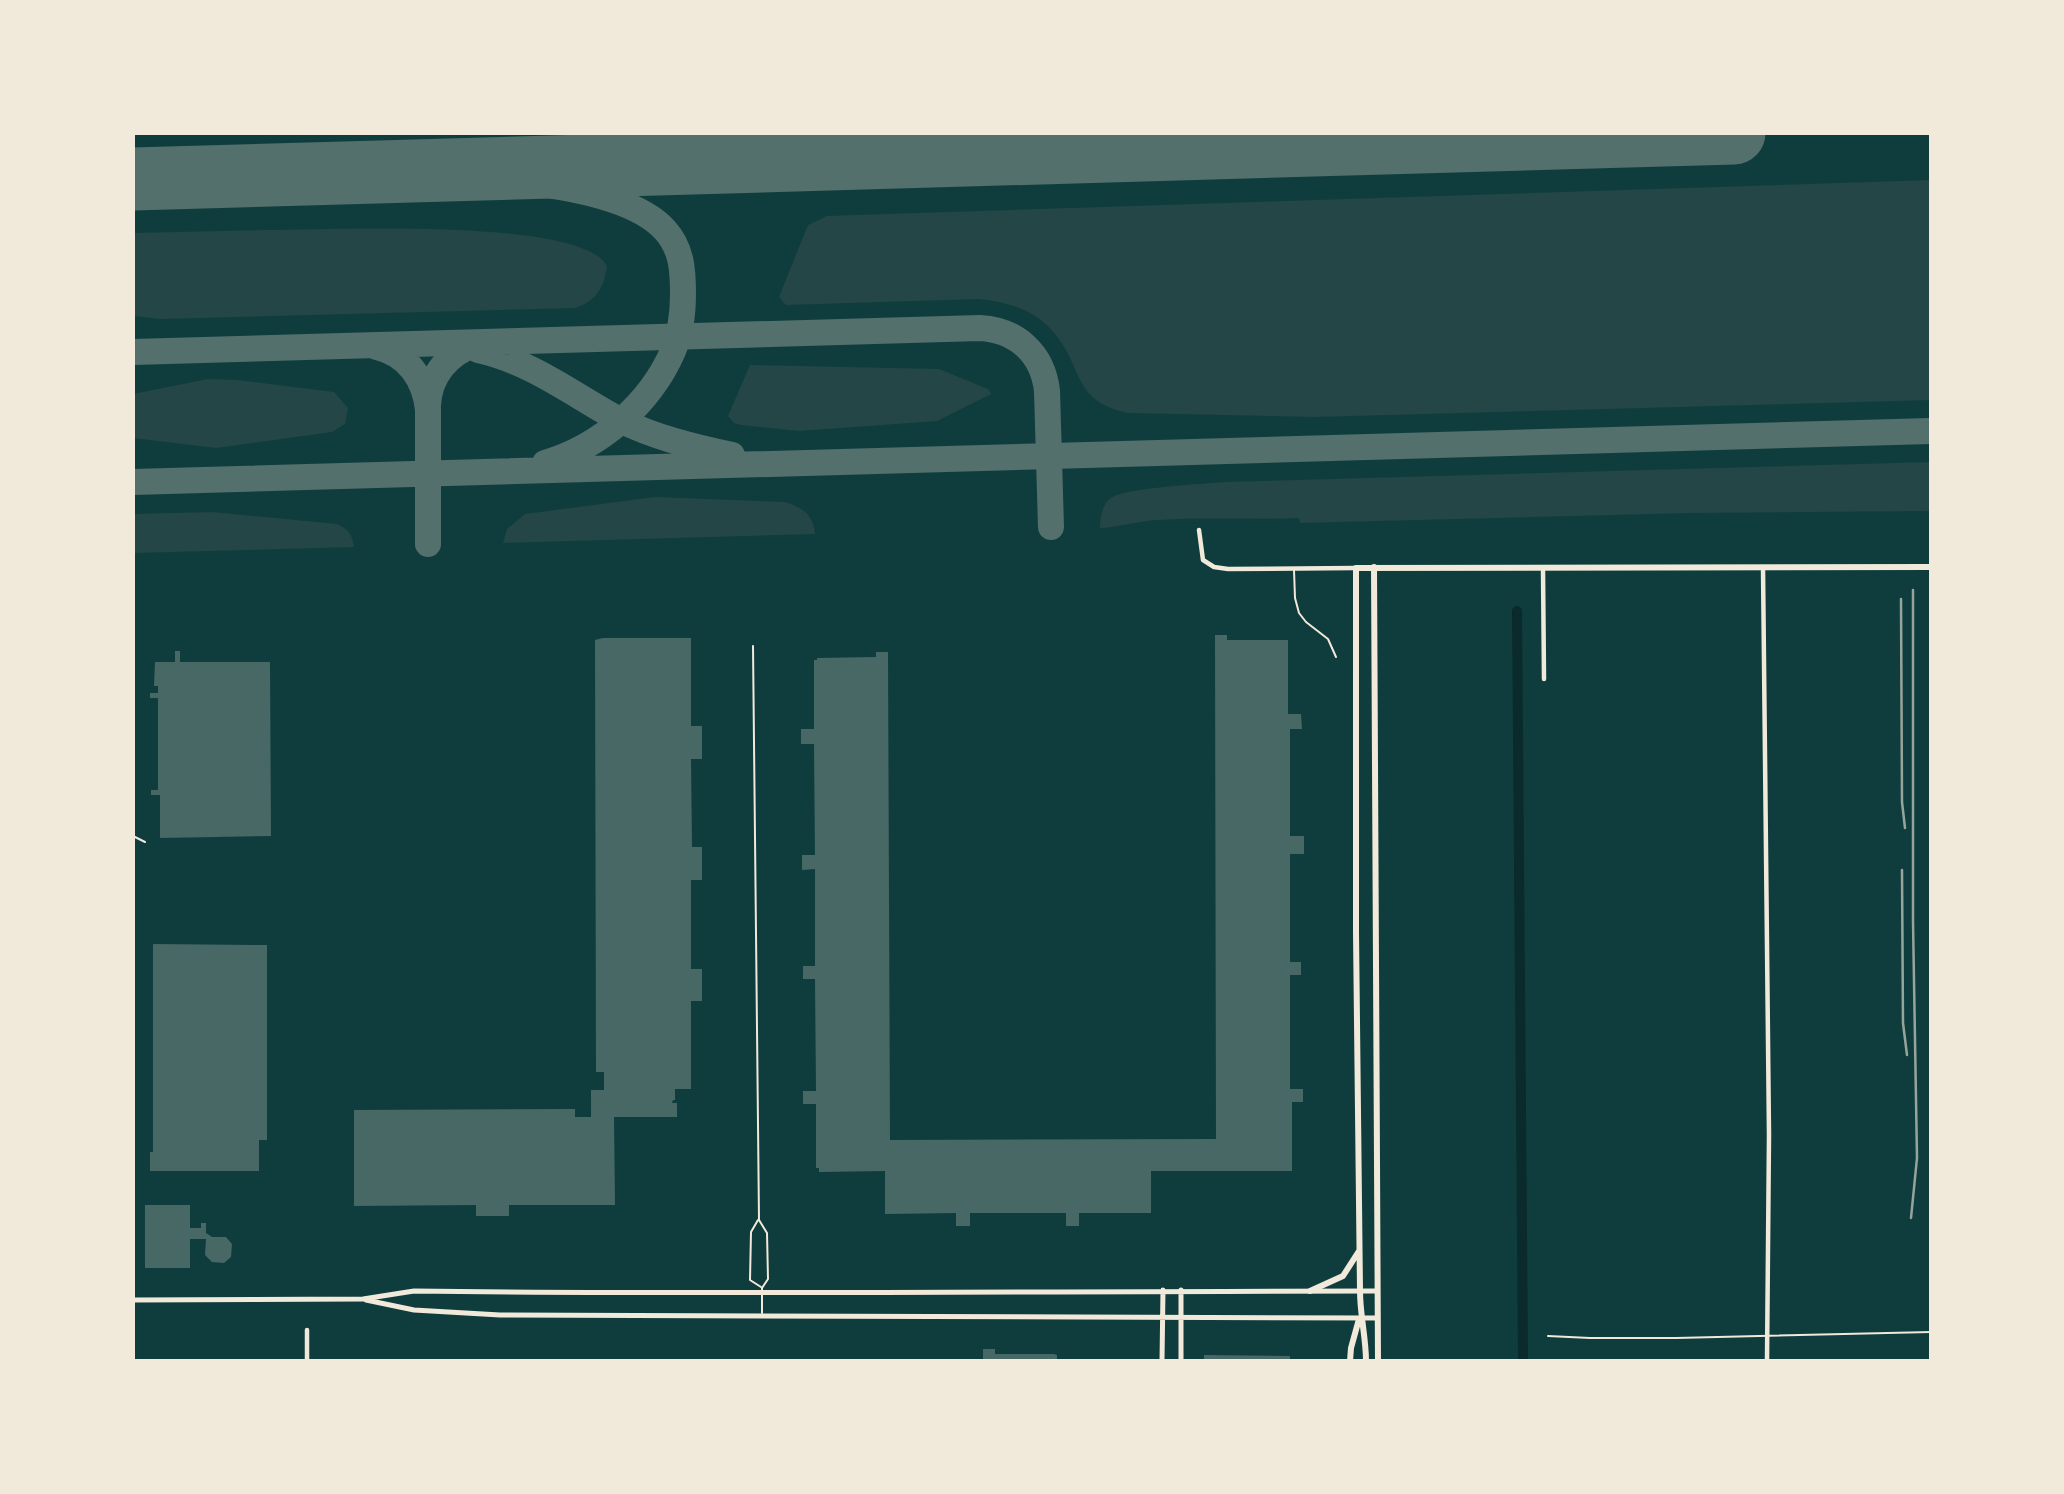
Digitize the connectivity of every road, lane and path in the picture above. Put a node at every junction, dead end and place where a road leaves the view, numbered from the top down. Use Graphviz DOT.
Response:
graph roads {
  1 [pos="1199,530"];
  2 [pos="1374,567"];
  3 [pos="1763,567"];
  4 [pos="1931,567"];
  5 [pos="1356,568"];
  6 [pos="1294,569"];
  7 [pos="1543,569"];
  8 [pos="753,646"];
  9 [pos="1336,657"];
  10 [pos="1544,679"];
  11 [pos="133,836"];
  12 [pos="145,842"];
  13 [pos="759,1220"];
  14 [pos="1360,1250"];
  15 [pos="1163,1290"];
  16 [pos="1181,1290"];
  17 [pos="762,1291"];
  18 [pos="1310,1291"];
  19 [pos="1360,1291"];
  20 [pos="1377,1291"];
  21 [pos="363,1299"];
  22 [pos="133,1300"];
  23 [pos="762,1317"];
  24 [pos="1162,1318"];
  25 [pos="1360,1318"];
  26 [pos="1377,1318"];
  27 [pos="1181,1319"];
  28 [pos="307,1329"];
  29 [pos="1931,1332"];
  30 [pos="1548,1336"];
  31 [pos="1767,1336"];
  32 [pos="307,1361"];
  33 [pos="1161,1361"];
  34 [pos="1181,1361"];
  35 [pos="1350,1361"];
  36 [pos="1366,1361"];
  37 [pos="1378,1361"];
  38 [pos="1767,1361"];
  1 -- 6 [label="street"];
  2 -- 5 [label="main road"];
  2 -- 7 [label="main road"];
  2 -- 20 [label="main road"];
  3 -- 4 [label="main road"];
  3 -- 7 [label="main road"];
  3 -- 31 [label="street"];
  5 -- 6 [label="street"];
  5 -- 14 [label="main road"];
  6 -- 9 [label="lane"];
  7 -- 10 [label="street"];
  8 -- 13 [label="lane"];
  11 -- 12 [label="lane"];
  13 -- 17 [label="lane"];
  13 -- 17 [label="lane"];
  14 -- 18 [label="main road"];
  14 -- 19 [label="main road"];
  15 -- 16 [label="street"];
  15 -- 17 [label="street"];
  15 -- 24 [label="street"];
  16 -- 18 [label="street"];
  16 -- 27 [label="street"];
  17 -- 21 [label="street"];
  17 -- 23 [label="lane"];
  18 -- 19 [label="street"];
  19 -- 20 [label="street"];
  19 -- 25 [label="main road"];
  20 -- 26 [label="main road"];
  21 -- 22 [label="street"];
  21 -- 23 [label="street"];
  23 -- 24 [label="street"];
  24 -- 27 [label="street"];
  24 -- 33 [label="street"];
  25 -- 26 [label="street"];
  25 -- 27 [label="street"];
  25 -- 35 [label="main road"];
  25 -- 36 [label="main road"];
  26 -- 37 [label="main road"];
  27 -- 34 [label="street"];
  28 -- 32 [label="street"];
  29 -- 31 [label="lane"];
  30 -- 31 [label="lane"];
  31 -- 38 [label="street"];
}
